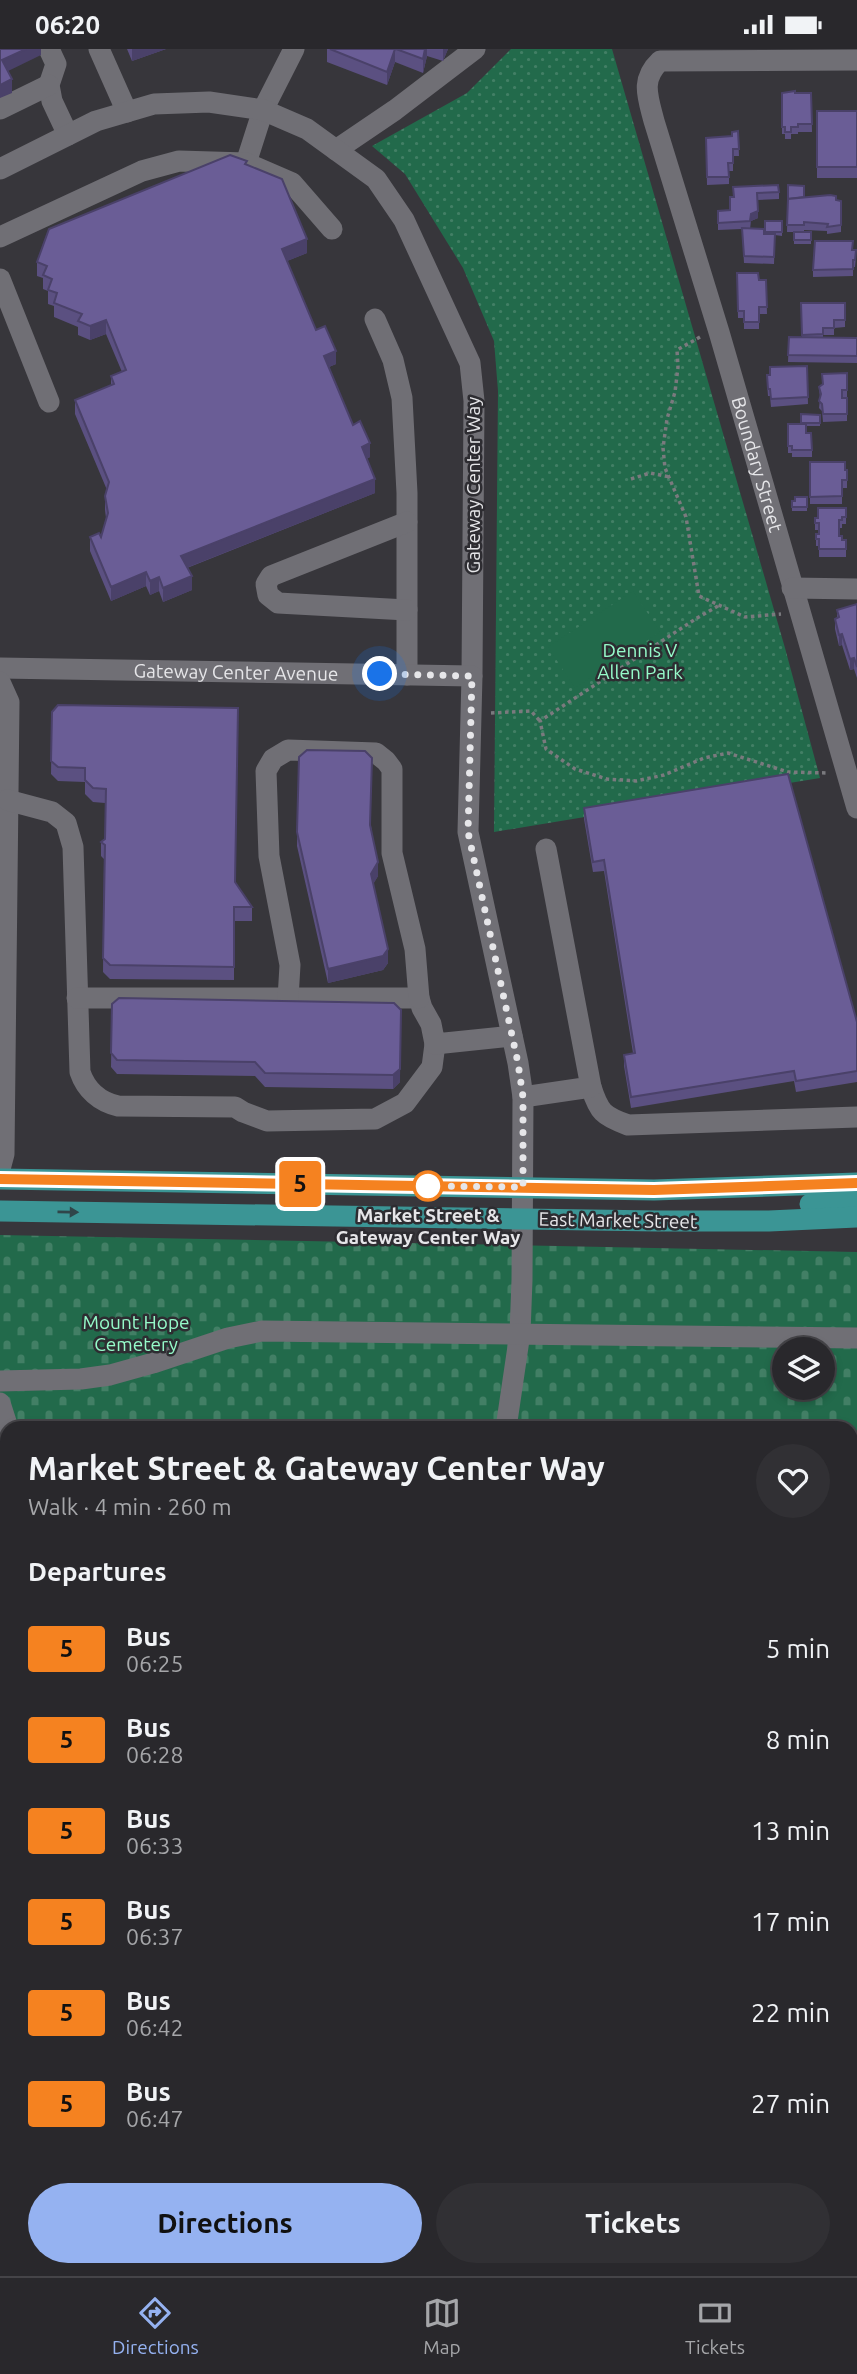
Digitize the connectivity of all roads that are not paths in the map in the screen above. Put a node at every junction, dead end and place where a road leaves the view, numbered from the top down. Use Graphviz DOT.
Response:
graph roads {
  1 [pos="50,49"];
  2 [pos="99,49"];
  3 [pos="293,49"];
  4 [pos="475,49"];
  5 [pos="857,60"];
  6 [pos="49,85"];
  7 [pos="0,109"];
  8 [pos="263,110"];
  9 [pos="127,112"];
  10 [pos="68,135"];
  11 [pos="336,150"];
  12 [pos="246,163"];
  13 [pos="0,169"];
  14 [pos="332,229"];
  15 [pos="0,237"];
  16 [pos="0,279"];
  17 [pos="375,319"];
  18 [pos="50,402"];
  19 [pos="407,522"];
  20 [pos="792,589"];
  21 [pos="857,589"];
  22 [pos="407,610"];
  23 [pos="0,669"];
  24 [pos="407,675"];
  25 [pos="472,676"];
  26 [pos="0,682"];
  27 [pos="7,800"];
  28 [pos="857,809"];
  29 [pos="546,849"];
  30 [pos="3,873"];
  31 [pos="419,997"];
  32 [pos="77,998"];
  33 [pos="288,999"];
  34 [pos="512,1036"];
  35 [pos="435,1044"];
  36 [pos="591,1087"];
  37 [pos="523,1097"];
  38 [pos="857,1117"];
  39 [pos="0,1169"];
  40 [pos="0,1179"];
  41 [pos="857,1183"];
  42 [pos="523,1187"];
  43 [pos="857,1202"];
  44 [pos="0,1211"];
  45 [pos="857,1217"];
  46 [pos="524,1219"];
  47 [pos="698,1221"];
  48 [pos="520,1333"];
  49 [pos="857,1338"];
  50 [pos="0,1381"];
  51 [pos="0,1403"];
  52 [pos="6,1421"];
  53 [pos="507,1421"];
  1 -- 6 [label="street"];
  2 -- 9 [label="street"];
  3 -- 8 [label="street"];
  4 -- 11 [label="street"];
  5 -- 20 [label="street, Boundary Street"];
  6 -- 7 [label="street"];
  6 -- 10 [label="street"];
  8 -- 9 [label="street, Gateway Center Way"];
  8 -- 11 [label="street, Gateway Center Way"];
  8 -- 12 [label="street"];
  9 -- 10 [label="street, Gateway Center Way"];
  10 -- 13 [label="street, Gateway Center Way"];
  11 -- 25 [label="street, Gateway Center Way"];
  12 -- 14 [label="street"];
  12 -- 15 [label="street"];
  16 -- 18 [label="street"];
  17 -- 19 [label="street"];
  19 -- 22 [label="street"];
  19 -- 22 [label="street"];
  20 -- 21 [label="street"];
  20 -- 28 [label="street, Boundary Street"];
  22 -- 24 [label="street"];
  23 -- 24 [label="street, Gateway Center Avenue"];
  24 -- 25 [label="street, Gateway Center Avenue"];
  25 -- 34 [label="street, Gateway Center Way"];
  26 -- 27 [label="street"];
  27 -- 30 [label="street"];
  27 -- 32 [label="street"];
  29 -- 36 [label="street"];
  30 -- 39 [label="street"];
  31 -- 33 [label="street"];
  31 -- 33 [label="street"];
  31 -- 35 [label="street"];
  32 -- 33 [label="street"];
  32 -- 35 [label="street"];
  34 -- 35 [label="street"];
  34 -- 37 [label="street, Gateway Center Way"];
  36 -- 37 [label="street"];
  36 -- 38 [label="street"];
  37 -- 42 [label="street, Gateway Center Way"];
  40 -- 42 [label="main road, East Market Street"];
  41 -- 42 [label="main road, East Market Street"];
  42 -- 46 [label="street, Gateway Center Way"];
  43 -- 47 [label="main road"];
  44 -- 46 [label="main road, East Market Street, one-way"];
  45 -- 47 [label="main road, East Market Street"];
  46 -- 47 [label="main road, East Market Street"];
  46 -- 48 [label="street, Gateway Center Way"];
  48 -- 49 [label="street"];
  48 -- 50 [label="street"];
  48 -- 53 [label="street, Gateway Center Way"];
  51 -- 52 [label="street"];
}
